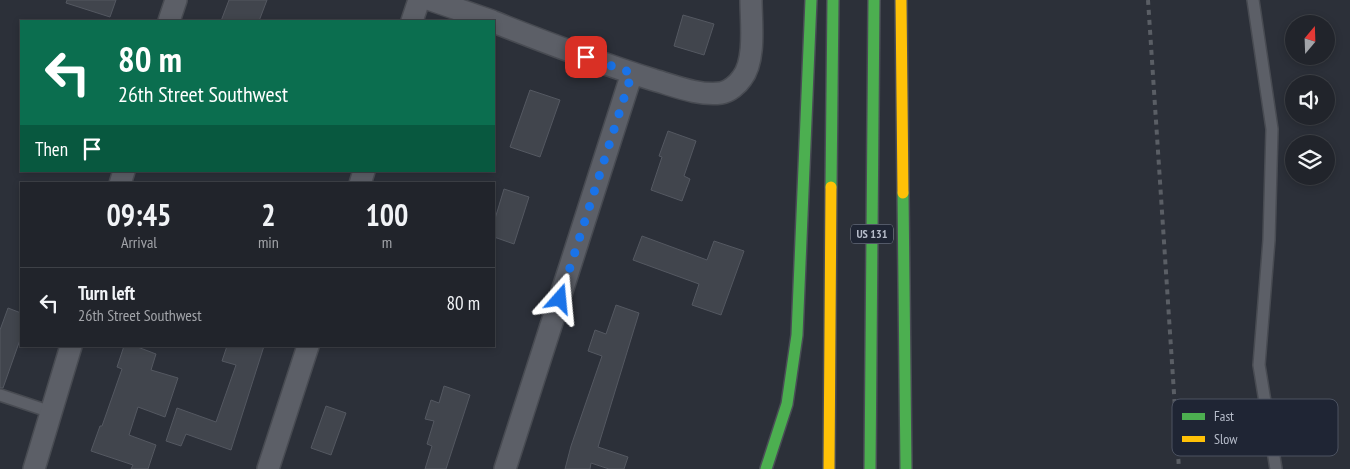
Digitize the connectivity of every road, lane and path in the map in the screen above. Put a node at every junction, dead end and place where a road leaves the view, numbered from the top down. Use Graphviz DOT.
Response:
graph roads {
  1 [pos="176,0"];
  2 [pos="419,0"];
  3 [pos="431,0"];
  4 [pos="751,0"];
  5 [pos="811,0"];
  6 [pos="833,0"];
  7 [pos="874,0"];
  8 [pos="902,0"];
  9 [pos="1253,0"];
  10 [pos="485,14"];
  11 [pos="169,20"];
  12 [pos="412,20"];
  13 [pos="632,73"];
  14 [pos="71,347"];
  15 [pos="308,347"];
  16 [pos="0,395"];
  17 [pos="1265,399"];
  18 [pos="51,412"];
  19 [pos="1274,456"];
  20 [pos="34,469"];
  21 [pos="268,469"];
  22 [pos="505,469"];
  23 [pos="766,469"];
  24 [pos="829,469"];
  25 [pos="870,469"];
  26 [pos="906,469"];
  27 [pos="1276,469"];
  1 -- 11 [label="street"];
  2 -- 12 [label="street"];
  3 -- 10 [label="street"];
  4 -- 13 [label="street"];
  5 -- 23 [label="highway"];
  6 -- 24 [label="highway, US 131"];
  7 -- 25 [label="highway, US 131"];
  8 -- 26 [label="highway"];
  9 -- 17 [label="lane"];
  10 -- 13 [label="street"];
  13 -- 22 [label="street"];
  14 -- 18 [label="street"];
  15 -- 21 [label="street"];
  16 -- 18 [label="lane"];
  18 -- 20 [label="street"];
  19 -- 27 [label="lane"];
}
